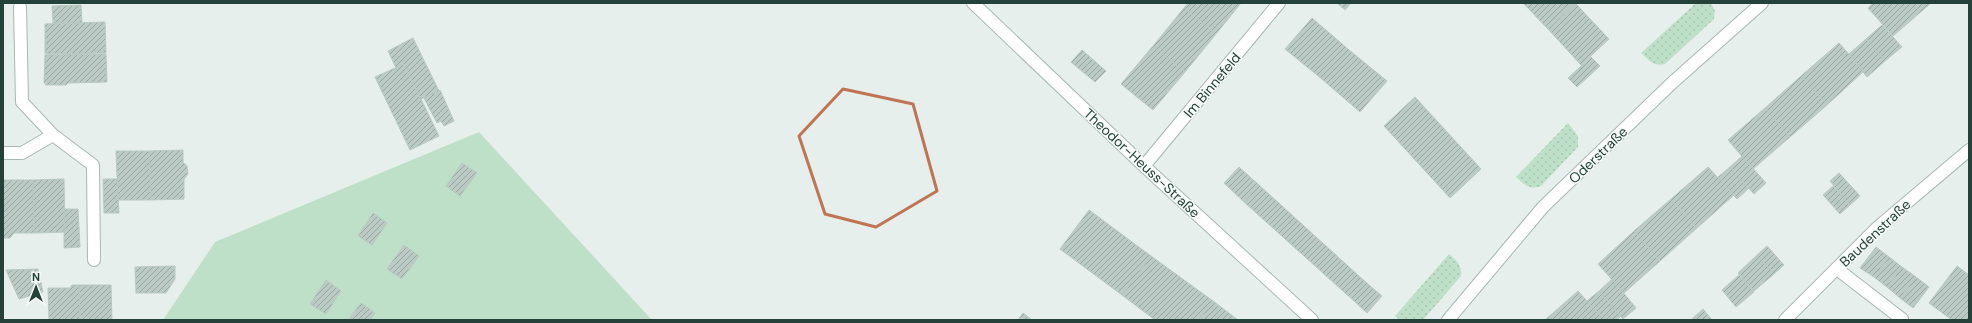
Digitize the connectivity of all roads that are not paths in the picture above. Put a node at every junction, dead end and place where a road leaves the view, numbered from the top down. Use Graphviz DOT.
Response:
graph roads {
  1 [pos="973,3"];
  2 [pos="1279,3"];
  3 [pos="1762,3"];
  4 [pos="20,7"];
  5 [pos="53,135"];
  6 [pos="1969,150"];
  7 [pos="3,153"];
  8 [pos="1144,166"];
  9 [pos="94,260"];
  10 [pos="1837,269"];
  11 [pos="1902,319"];
  12 [pos="1312,320"];
  13 [pos="1448,320"];
  14 [pos="1785,320"];
  1 -- 8 [label="street, Theodor-Heuss-Straße"];
  2 -- 8 [label="street, Im Binnefeld"];
  3 -- 13 [label="street, Oderstraße"];
  4 -- 5 [label="street"];
  5 -- 7 [label="street"];
  5 -- 9 [label="street"];
  6 -- 10 [label="street, Baudenstraße"];
  8 -- 12 [label="street, Theodor-Heuss-Straße"];
  10 -- 11 [label="street"];
  10 -- 14 [label="street, Baudenstraße"];
}
